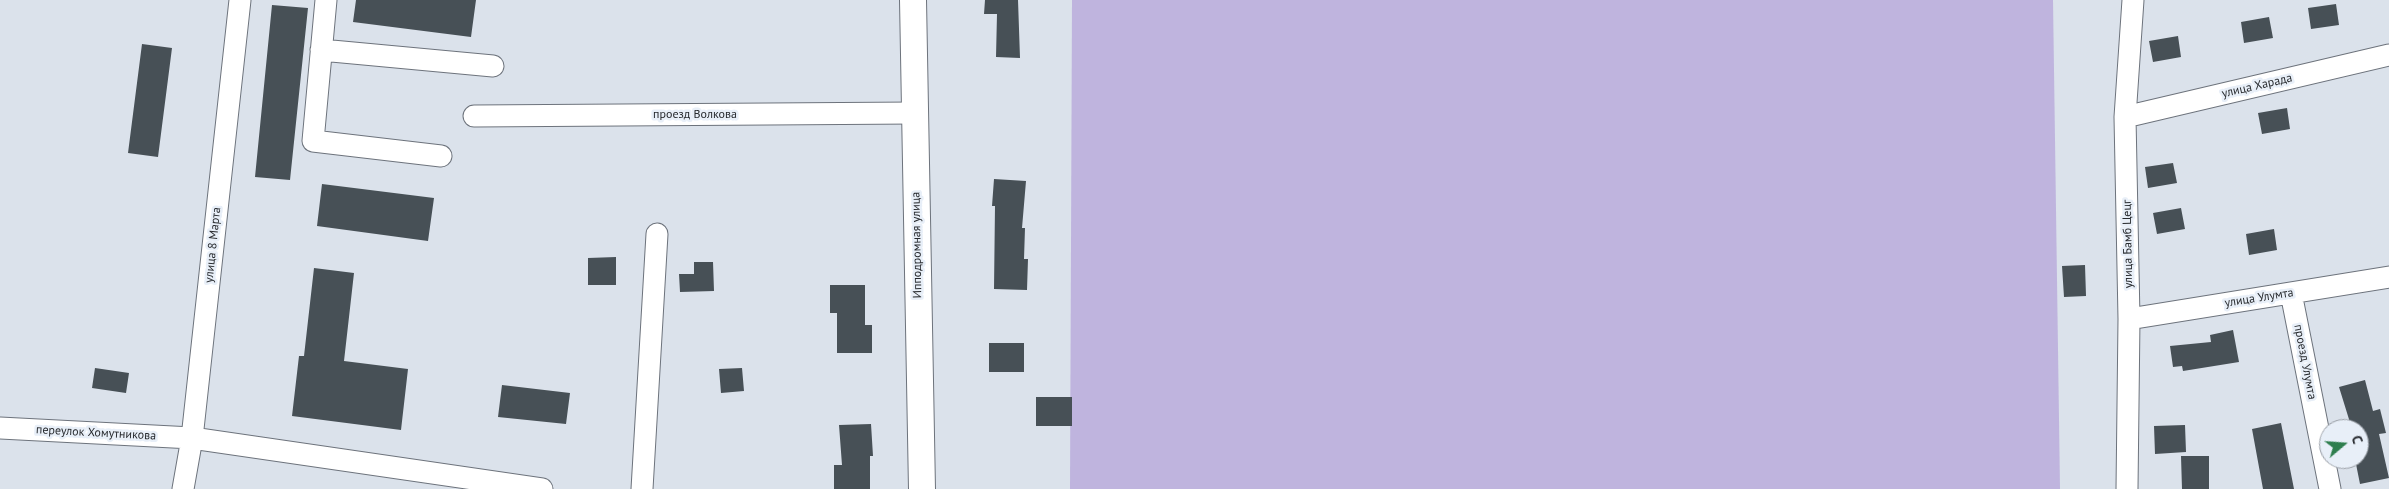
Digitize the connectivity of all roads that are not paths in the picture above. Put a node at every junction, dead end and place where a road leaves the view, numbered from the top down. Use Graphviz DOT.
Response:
graph roads {
  1 [pos="240,0"];
  2 [pos="326,0"];
  3 [pos="913,0"];
  4 [pos="2133,0"];
  5 [pos="321,50"];
  6 [pos="2389,55"];
  7 [pos="494,66"];
  8 [pos="915,113"];
  9 [pos="474,116"];
  10 [pos="2126,117"];
  11 [pos="441,156"];
  12 [pos="657,234"];
  13 [pos="2389,278"];
  14 [pos="2291,293"];
  15 [pos="2129,319"];
  16 [pos="0,428"];
  17 [pos="192,438"];
  18 [pos="183,489"];
  19 [pos="542,489"];
  20 [pos="642,489"];
  21 [pos="922,489"];
  22 [pos="2127,489"];
  23 [pos="2330,489"];
  1 -- 17 [label="street, улица 8 Марта"];
  2 -- 5 [label="street"];
  3 -- 8 [label="main road, Ипподромная улица"];
  4 -- 10 [label="street, улица Бамб Цецг"];
  5 -- 7 [label="street"];
  5 -- 11 [label="street"];
  6 -- 10 [label="street, улица Харада"];
  8 -- 9 [label="street, проезд Волкова"];
  8 -- 21 [label="main road, Ипподромная улица"];
  10 -- 15 [label="street, улица Бамб Цецг"];
  12 -- 20 [label="street"];
  13 -- 14 [label="street, улица Улумта"];
  14 -- 15 [label="street, улица Улумта"];
  14 -- 23 [label="street, проезд Улумта"];
  15 -- 22 [label="street, улица Бамб Цецг"];
  16 -- 17 [label="street, переулок Хомутникова"];
  17 -- 18 [label="street, улица 8 Марта"];
  17 -- 19 [label="street, переулок Хомутникова"];
}
